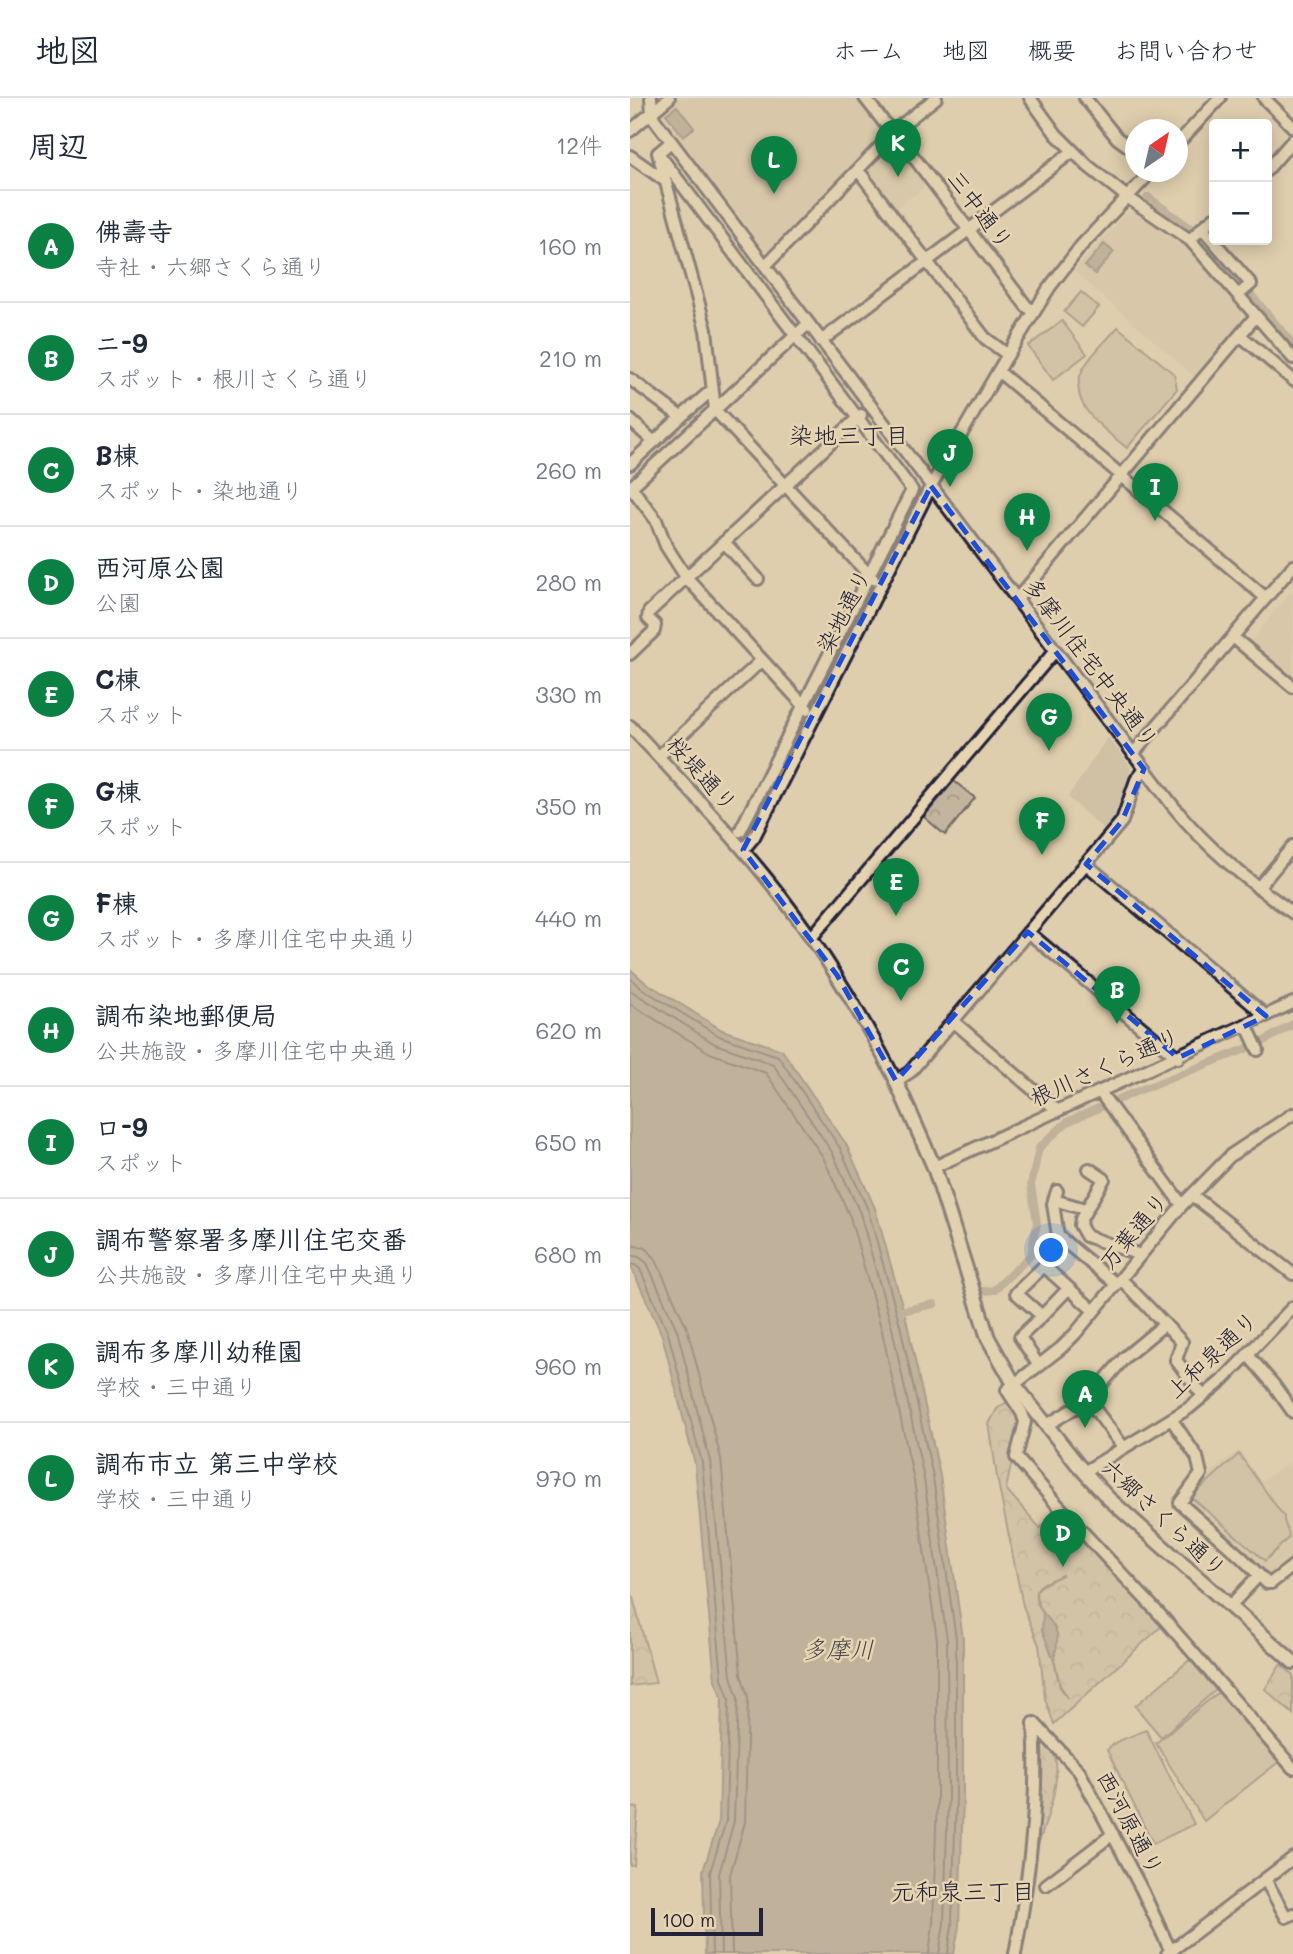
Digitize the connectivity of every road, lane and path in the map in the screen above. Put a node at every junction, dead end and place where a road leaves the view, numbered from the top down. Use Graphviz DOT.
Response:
graph roads {
  1 [pos="651,98"];
  2 [pos="670,98"];
  3 [pos="865,98"];
  4 [pos="936,98"];
  5 [pos="1030,98"];
  6 [pos="1085,98"];
  7 [pos="1220,98"];
  8 [pos="1264,98"];
  9 [pos="652,114"];
  10 [pos="1293,127"];
  11 [pos="630,131"];
  12 [pos="1188,132"];
  13 [pos="893,133"];
  14 [pos="1293,140"];
  15 [pos="671,142"];
  16 [pos="1125,144"];
  17 [pos="1072,152"];
  18 [pos="658,153"];
  19 [pos="630,156"];
  20 [pos="1272,164"];
  21 [pos="858,170"];
  22 [pos="664,180"];
  23 [pos="1142,182"];
  24 [pos="1128,197"];
  25 [pos="1209,222"];
  26 [pos="968,230"];
  27 [pos="1197,233"];
  28 [pos="926,261"];
  29 [pos="765,267"];
  30 [pos="1244,290"];
  31 [pos="1035,311"];
  32 [pos="1256,316"];
  33 [pos="808,324"];
  34 [pos="1240,335"];
  35 [pos="795,336"];
  36 [pos="821,341"];
  37 [pos="1008,355"];
  38 [pos="1293,358"];
  39 [pos="998,371"];
  40 [pos="630,379"];
  41 [pos="1293,380"];
  42 [pos="712,390"];
  43 [pos="871,407"];
  44 [pos="715,410"];
  45 [pos="681,417"];
  46 [pos="858,418"];
  47 [pos="630,420"];
  48 [pos="654,442"];
  49 [pos="630,464"];
  50 [pos="1121,476"];
  51 [pos="785,486"];
  52 [pos="931,486"];
  53 [pos="724,542"];
  54 [pos="1293,566"];
  55 [pos="870,576"];
  56 [pos="686,577"];
  57 [pos="758,579"];
  58 [pos="881,584"];
  59 [pos="1266,598"];
  60 [pos="1017,599"];
  61 [pos="1233,636"];
  62 [pos="1055,651"];
  63 [pos="630,654"];
  64 [pos="761,661"];
  65 [pos="1293,687"];
  66 [pos="803,705"];
  67 [pos="815,715"];
  68 [pos="630,726"];
  69 [pos="1133,754"];
  70 [pos="659,756"];
  71 [pos="1144,769"];
  72 [pos="740,831"];
  73 [pos="1293,846"];
  74 [pos="743,850"];
  75 [pos="1086,864"];
  76 [pos="1258,888"];
  77 [pos="1293,913"];
  78 [pos="1028,932"];
  79 [pos="811,938"];
  80 [pos="1293,1003"];
  81 [pos="1266,1016"];
  82 [pos="953,1021"];
  83 [pos="1247,1026"];
  84 [pos="1256,1046"];
  85 [pos="1178,1058"];
  86 [pos="896,1081"];
  87 [pos="1105,1100"];
  88 [pos="1058,1111"];
  89 [pos="1293,1114"];
  90 [pos="934,1167"];
  91 [pos="1089,1169"];
  92 [pos="1192,1195"];
  93 [pos="1182,1205"];
  94 [pos="1084,1209"];
  95 [pos="1140,1255"];
  96 [pos="1293,1274"];
  97 [pos="1119,1282"];
  98 [pos="1068,1289"];
  99 [pos="1293,1307"];
  100 [pos="1094,1311"];
  101 [pos="1042,1317"];
  102 [pos="1165,1324"];
  103 [pos="1248,1355"];
  104 [pos="1039,1366"];
  105 [pos="1014,1384"];
  106 [pos="1203,1396"];
  107 [pos="1088,1399"];
  108 [pos="1293,1412"];
  109 [pos="1172,1420"];
  110 [pos="1046,1425"];
  111 [pos="1124,1448"];
  112 [pos="1084,1472"];
  113 [pos="1293,1566"];
  114 [pos="1259,1575"];
  115 [pos="1230,1606"];
  116 [pos="1293,1662"];
  117 [pos="1293,1768"];
  118 [pos="1113,1834"];
  119 [pos="1293,1858"];
  120 [pos="1265,1879"];
  121 [pos="1046,1885"];
  122 [pos="1293,1914"];
  123 [pos="1170,1953"];
  124 [pos="1015,1954"];
  1 -- 9 [label="street"];
  2 -- 9 [label="street"];
  3 -- 13 [label="street, 三中通り"];
  4 -- 13 [label="street"];
  5 -- 17 [label="street"];
  6 -- 16 [label="street"];
  7 -- 12 [label="street"];
  8 -- 10 [label="street"];
  9 -- 11 [label="street"];
  9 -- 15 [label="street, 多摩川住宅中央通り"];
  13 -- 21 [label="street"];
  13 -- 26 [label="street, 三中通り"];
  14 -- 20 [label="street"];
  15 -- 18 [label="street"];
  15 -- 29 [label="street, 多摩川住宅中央通り"];
  17 -- 24 [label="street"];
  17 -- 26 [label="street"];
  18 -- 22 [label="street"];
  18 -- 35 [label="street"];
  19 -- 22 [label="street"];
  21 -- 28 [label="street"];
  21 -- 29 [label="street"];
  22 -- 42 [label="street"];
  23 -- 24 [label="street, 染地通り"];
  24 -- 27 [label="street"];
  24 -- 31 [label="street, 染地通り"];
  25 -- 27 [label="street"];
  26 -- 28 [label="street"];
  26 -- 31 [label="street, 三中通り"];
  27 -- 30 [label="street"];
  27 -- 30 [label="street"];
  28 -- 36 [label="street"];
  28 -- 37 [label="street"];
  29 -- 33 [label="street, 多摩川住宅中央通り"];
  30 -- 32 [label="street"];
  31 -- 37 [label="street, 染地通り"];
  32 -- 34 [label="street"];
  32 -- 38 [label="street"];
  33 -- 35 [label="street"];
  33 -- 36 [label="street, 多摩川住宅中央通り"];
  34 -- 41 [label="street"];
  34 -- 50 [label="street"];
  35 -- 44 [label="street"];
  35 -- 46 [label="street"];
  36 -- 43 [label="street, 多摩川住宅中央通り"];
  37 -- 39 [label="street, 染地通り"];
  39 -- 50 [label="street"];
  39 -- 52 [label="street, 染地通り"];
  40 -- 45 [label="street"];
  42 -- 44 [label="street"];
  42 -- 45 [label="street"];
  43 -- 46 [label="street"];
  43 -- 52 [label="street, 多摩川住宅中央通り"];
  44 -- 51 [label="street"];
  44 -- 56 [label="street"];
  45 -- 48 [label="street"];
  46 -- 51 [label="street"];
  46 -- 55 [label="street"];
  47 -- 48 [label="street"];
  48 -- 49 [label="street"];
  50 -- 59 [label="street"];
  50 -- 60 [label="street"];
  51 -- 53 [label="street"];
  51 -- 55 [label="street"];
  52 -- 58 [label="street, 染地通り"];
  52 -- 60 [label="street, 多摩川住宅中央通り"];
  53 -- 56 [label="street"];
  53 -- 57 [label="street"];
  54 -- 59 [label="street"];
  55 -- 58 [label="street"];
  55 -- 66 [label="street"];
  56 -- 63 [label="street"];
  56 -- 64 [label="street"];
  58 -- 67 [label="street, 染地通り"];
  59 -- 61 [label="street"];
  60 -- 62 [label="street, 多摩川住宅中央通り"];
  61 -- 65 [label="street"];
  61 -- 69 [label="street"];
  62 -- 69 [label="street, 多摩川住宅中央通り"];
  62 -- 79 [label="street"];
  64 -- 66 [label="street"];
  64 -- 70 [label="street"];
  66 -- 67 [label="street"];
  66 -- 72 [label="street"];
  67 -- 74 [label="street, 染地通り"];
  68 -- 70 [label="street, 桜堤通り"];
  69 -- 71 [label="street, 多摩川住宅中央通り"];
  70 -- 74 [label="street, 桜堤通り"];
  71 -- 75 [label="street"];
  71 -- 76 [label="street, 多摩川住宅中央通り"];
  73 -- 76 [label="street"];
  74 -- 79 [label="street"];
  75 -- 78 [label="street"];
  75 -- 81 [label="street"];
  76 -- 77 [label="street, 多摩川住宅中央通り"];
  78 -- 82 [label="street"];
  78 -- 85 [label="street"];
  79 -- 86 [label="street"];
  80 -- 81 [label="street, 根川さくら通り"];
  81 -- 83 [label="street, 根川さくら通り"];
  82 -- 86 [label="street"];
  82 -- 88 [label="street"];
  83 -- 84 [label="street"];
  83 -- 85 [label="street, 根川さくら通り"];
  85 -- 87 [label="street, 根川さくら通り"];
  86 -- 90 [label="main road, 六郷さくら通り"];
  87 -- 88 [label="street, 根川さくら通り"];
  87 -- 93 [label="street"];
  88 -- 90 [label="street, 根川さくら通り"];
  89 -- 92 [label="street, 万葉通り"];
  90 -- 105 [label="main road, 六郷さくら通り"];
  91 -- 94 [label="street"];
  92 -- 93 [label="street, 万葉通り"];
  92 -- 96 [label="street"];
  93 -- 95 [label="street, 万葉通り"];
  94 -- 95 [label="street"];
  94 -- 97 [label="street"];
  95 -- 97 [label="street, 万葉通り"];
  97 -- 100 [label="street, 万葉通り"];
  97 -- 102 [label="street"];
  98 -- 100 [label="street"];
  98 -- 101 [label="street"];
  98 -- 101 [label="street"];
  99 -- 103 [label="street, 上和泉通り"];
  100 -- 104 [label="street, 万葉通り"];
  101 -- 104 [label="street"];
  102 -- 106 [label="street"];
  102 -- 107 [label="street"];
  103 -- 106 [label="street, 上和泉通り"];
  103 -- 108 [label="street"];
  104 -- 105 [label="street, 万葉通り"];
  105 -- 110 [label="main road, 六郷さくら通り"];
  105 -- 117 [label="street"];
  106 -- 109 [label="street, 上和泉通り"];
  107 -- 110 [label="street"];
  107 -- 111 [label="street"];
  109 -- 111 [label="street, 上和泉通り"];
  109 -- 114 [label="street"];
  110 -- 112 [label="main road, 六郷さくら通り"];
  111 -- 112 [label="street, 上和泉通り"];
  112 -- 115 [label="main road, 六郷さくら通り"];
  113 -- 114 [label="street"];
  114 -- 115 [label="street"];
  115 -- 116 [label="main road, 六郷さくら通り"];
  118 -- 121 [label="street"];
  118 -- 123 [label="street, 西河原通り"];
  118 -- 124 [label="street, 西河原通り"];
  119 -- 120 [label="street"];
  120 -- 122 [label="street"];
  120 -- 123 [label="street"];
}
